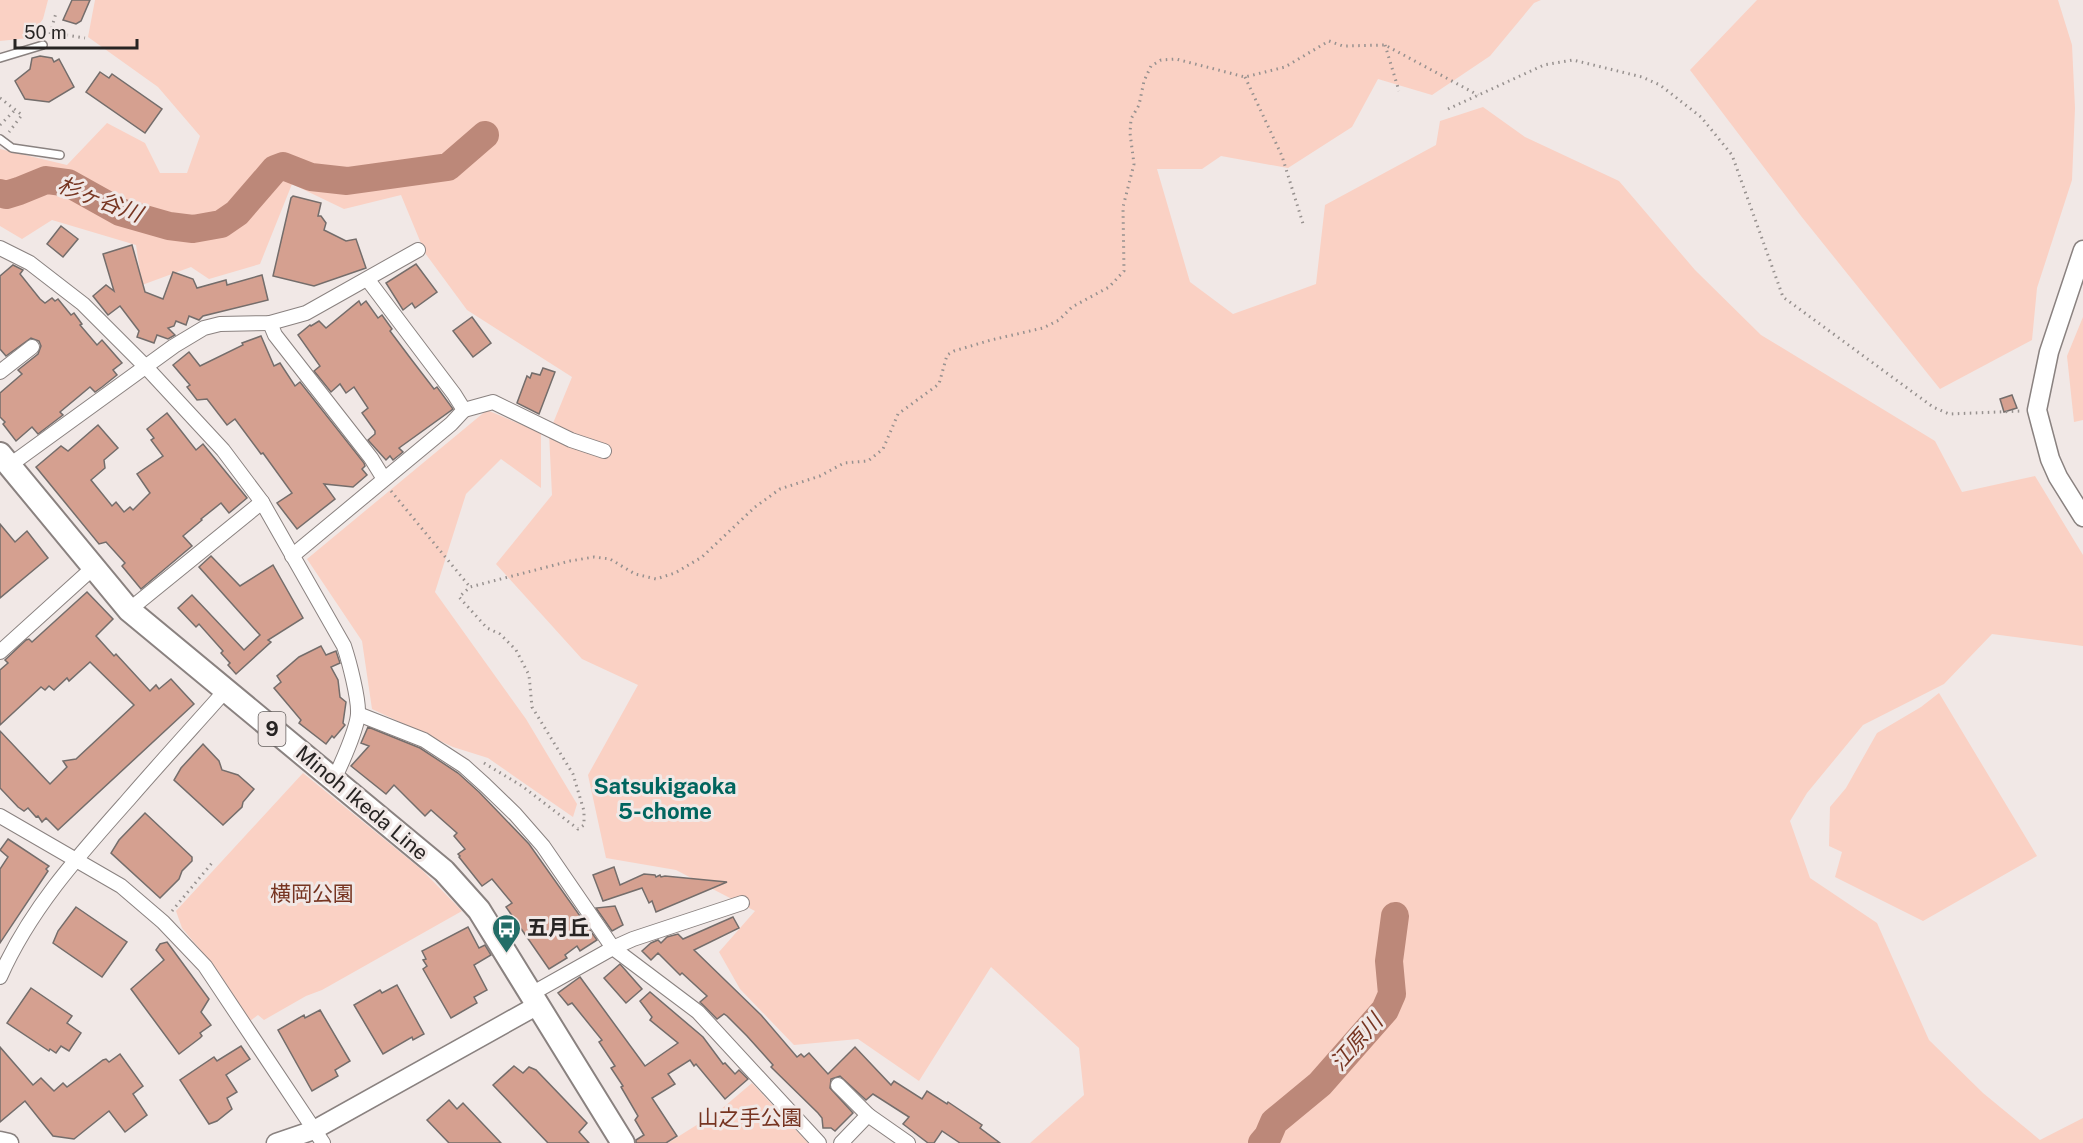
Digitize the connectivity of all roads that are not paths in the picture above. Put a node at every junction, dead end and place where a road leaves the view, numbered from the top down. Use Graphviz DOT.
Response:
graph roads {
  1 [pos="43,45"];
  2 [pos="0,58"];
  3 [pos="1,139"];
  4 [pos="60,155"];
  5 [pos="0,249"];
  6 [pos="418,250"];
  7 [pos="2083,250"];
  8 [pos="368,280"];
  9 [pos="270,323"];
  10 [pos="32,347"];
  11 [pos="146,367"];
  12 [pos="1,370"];
  13 [pos="464,410"];
  14 [pos="604,451"];
  15 [pos="5,460"];
  16 [pos="384,479"];
  17 [pos="262,502"];
  18 [pos="2083,517"];
  19 [pos="292,556"];
  20 [pos="94,567"];
  21 [pos="129,610"];
  22 [pos="0,652"];
  23 [pos="225,691"];
  24 [pos="358,714"];
  25 [pos="334,779"];
  26 [pos="0,816"];
  27 [pos="74,860"];
  28 [pos="742,903"];
  29 [pos="613,948"];
  30 [pos="0,977"];
  31 [pos="535,999"];
  32 [pos="838,1085"];
  33 [pos="868,1115"];
  34 [pos="319,1137"];
  35 [pos="0,1141"];
  36 [pos="9,1143"];
  37 [pos="276,1143"];
  38 [pos="623,1143"];
  39 [pos="819,1143"];
  40 [pos="841,1143"];
  41 [pos="908,1143"];
  1 -- 2 [label="lane"];
  3 -- 4 [label="lane"];
  5 -- 11 [label="street"];
  6 -- 8 [label="street"];
  7 -- 18 [label="street"];
  8 -- 9 [label="street"];
  8 -- 13 [label="street"];
  9 -- 11 [label="street"];
  9 -- 16 [label="street"];
  10 -- 12 [label="street"];
  11 -- 15 [label="street"];
  11 -- 17 [label="street"];
  13 -- 14 [label="street"];
  13 -- 16 [label="street"];
  15 -- 20 [label="main road, Minoh Ikeda Line / 9"];
  16 -- 19 [label="street"];
  17 -- 19 [label="street"];
  17 -- 21 [label="street"];
  19 -- 24 [label="street"];
  20 -- 21 [label="main road, Minoh Ikeda Line / 9"];
  20 -- 22 [label="street"];
  21 -- 23 [label="main road, Minoh Ikeda Line / 9"];
  23 -- 25 [label="main road, Minoh Ikeda Line / 9"];
  23 -- 27 [label="street"];
  24 -- 25 [label="street"];
  24 -- 29 [label="street"];
  25 -- 31 [label="main road, Minoh Ikeda Line / 9"];
  26 -- 27 [label="street"];
  27 -- 30 [label="street"];
  27 -- 34 [label="street"];
  28 -- 29 [label="street"];
  29 -- 31 [label="street"];
  29 -- 39 [label="street"];
  31 -- 34 [label="street"];
  31 -- 38 [label="main road, Minoh Ikeda Line / 9"];
  32 -- 33 [label="street"];
  33 -- 40 [label="street"];
  33 -- 41 [label="street"];
  34 -- 37 [label="street"];
  35 -- 36 [label="street"];
}
